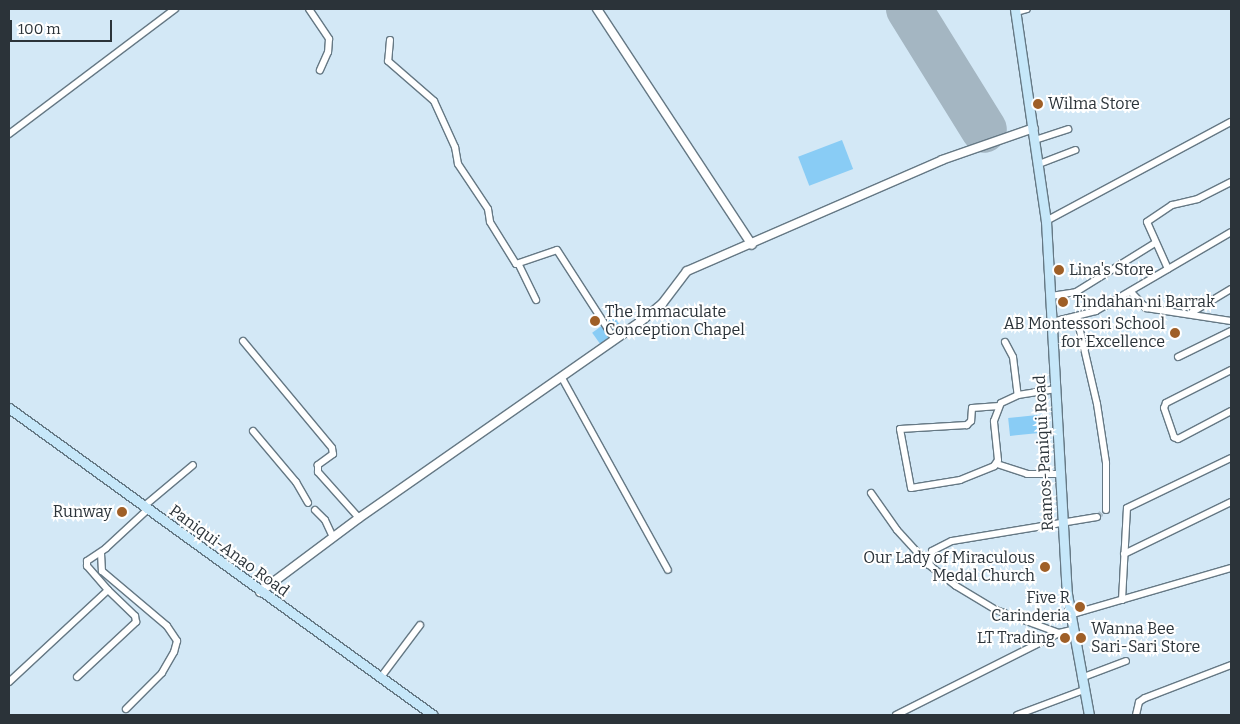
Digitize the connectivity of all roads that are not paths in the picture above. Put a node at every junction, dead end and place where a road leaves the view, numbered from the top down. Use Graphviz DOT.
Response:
graph roads {
  1 [pos="175,9"];
  2 [pos="309,9"];
  3 [pos="597,9"];
  4 [pos="1027,9"];
  5 [pos="1016,10"];
  6 [pos="390,40"];
  7 [pos="320,70"];
  8 [pos="1231,122"];
  9 [pos="1034,128"];
  10 [pos="1068,129"];
  11 [pos="9,134"];
  12 [pos="1035,140"];
  13 [pos="1075,150"];
  14 [pos="1039,164"];
  15 [pos="1231,182"];
  16 [pos="1046,221"];
  17 [pos="1231,232"];
  18 [pos="1155,243"];
  19 [pos="752,245"];
  20 [pos="519,265"];
  21 [pos="1168,269"];
  22 [pos="1231,289"];
  23 [pos="1131,292"];
  24 [pos="1051,296"];
  25 [pos="536,300"];
  26 [pos="1191,313"];
  27 [pos="1077,318"];
  28 [pos="1231,320"];
  29 [pos="1052,322"];
  30 [pos="1231,331"];
  31 [pos="615,340"];
  32 [pos="243,341"];
  33 [pos="1005,342"];
  34 [pos="1178,357"];
  35 [pos="1231,370"];
  36 [pos="562,378"];
  37 [pos="1055,388"];
  38 [pos="1018,395"];
  39 [pos="999,406"];
  40 [pos="9,408"];
  41 [pos="1231,412"];
  42 [pos="253,431"];
  43 [pos="1231,458"];
  44 [pos="997,464"];
  45 [pos="193,466"];
  46 [pos="1060,474"];
  47 [pos="871,493"];
  48 [pos="1231,502"];
  49 [pos="308,503"];
  50 [pos="145,508"];
  51 [pos="315,510"];
  52 [pos="1106,510"];
  53 [pos="1097,516"];
  54 [pos="359,518"];
  55 [pos="1063,522"];
  56 [pos="333,538"];
  57 [pos="101,553"];
  58 [pos="1124,554"];
  59 [pos="929,565"];
  60 [pos="1231,568"];
  61 [pos="668,570"];
  62 [pos="108,590"];
  63 [pos="260,592"];
  64 [pos="1122,600"];
  65 [pos="1069,615"];
  66 [pos="420,626"];
  67 [pos="1072,630"];
  68 [pos="1059,632"];
  69 [pos="1126,661"];
  70 [pos="1231,665"];
  71 [pos="77,676"];
  72 [pos="381,677"];
  73 [pos="1081,678"];
  74 [pos="9,682"];
  75 [pos="1084,690"];
  76 [pos="126,710"];
  77 [pos="433,715"];
  78 [pos="896,715"];
  79 [pos="1017,715"];
  80 [pos="1089,715"];
  81 [pos="1136,715"];
  1 -- 11 [label="street"];
  2 -- 7 [label="street"];
  3 -- 19 [label="street"];
  4 -- 5 [label="street"];
  5 -- 9 [label="main road, Ramos-Paniqui Road"];
  6 -- 20 [label="street"];
  8 -- 16 [label="street"];
  9 -- 12 [label="main road, Ramos-Paniqui Road"];
  9 -- 19 [label="street"];
  10 -- 12 [label="street"];
  12 -- 14 [label="main road, Ramos-Paniqui Road"];
  13 -- 14 [label="street"];
  14 -- 16 [label="main road, Ramos-Paniqui Road"];
  15 -- 18 [label="street"];
  16 -- 24 [label="main road, Ramos-Paniqui Road"];
  17 -- 21 [label="street"];
  18 -- 21 [label="street"];
  18 -- 24 [label="street"];
  19 -- 31 [label="street"];
  20 -- 25 [label="street"];
  20 -- 31 [label="street"];
  21 -- 23 [label="street"];
  22 -- 26 [label="street"];
  23 -- 26 [label="street"];
  23 -- 27 [label="street"];
  24 -- 29 [label="main road, Ramos-Paniqui Road"];
  26 -- 28 [label="street"];
  27 -- 29 [label="street"];
  27 -- 52 [label="street"];
  29 -- 37 [label="main road, Ramos-Paniqui Road"];
  30 -- 34 [label="street"];
  31 -- 36 [label="street"];
  32 -- 54 [label="street"];
  33 -- 38 [label="street"];
  35 -- 41 [label="street"];
  36 -- 54 [label="street"];
  36 -- 61 [label="street"];
  37 -- 38 [label="street"];
  37 -- 46 [label="main road, Ramos-Paniqui Road"];
  38 -- 39 [label="street"];
  39 -- 44 [label="street"];
  39 -- 44 [label="street"];
  40 -- 50 [label="main road, Paniqui-Anao Road"];
  42 -- 49 [label="street"];
  43 -- 58 [label="street"];
  44 -- 46 [label="street"];
  45 -- 50 [label="street"];
  46 -- 55 [label="main road, Ramos-Paniqui Road"];
  47 -- 59 [label="street"];
  48 -- 58 [label="street"];
  50 -- 57 [label="street"];
  50 -- 63 [label="main road, Paniqui-Anao Road"];
  51 -- 56 [label="street"];
  53 -- 55 [label="street"];
  54 -- 56 [label="street"];
  55 -- 59 [label="street"];
  55 -- 65 [label="main road, Ramos-Paniqui Road"];
  56 -- 63 [label="street"];
  57 -- 62 [label="street"];
  57 -- 76 [label="street"];
  58 -- 64 [label="street"];
  59 -- 68 [label="street"];
  60 -- 64 [label="street"];
  62 -- 71 [label="street"];
  62 -- 74 [label="street"];
  63 -- 72 [label="main road, Paniqui-Anao Road"];
  64 -- 65 [label="street"];
  65 -- 67 [label="main road, Ramos-Paniqui Road"];
  66 -- 72 [label="street"];
  67 -- 68 [label="street"];
  67 -- 73 [label="main road, Ramos-Paniqui Road"];
  68 -- 78 [label="street"];
  69 -- 73 [label="street"];
  70 -- 81 [label="street"];
  72 -- 77 [label="main road, Paniqui-Anao Road"];
  73 -- 75 [label="main road, Ramos-Paniqui Road"];
  75 -- 79 [label="street"];
  75 -- 80 [label="main road, Ramos-Paniqui Road"];
}
